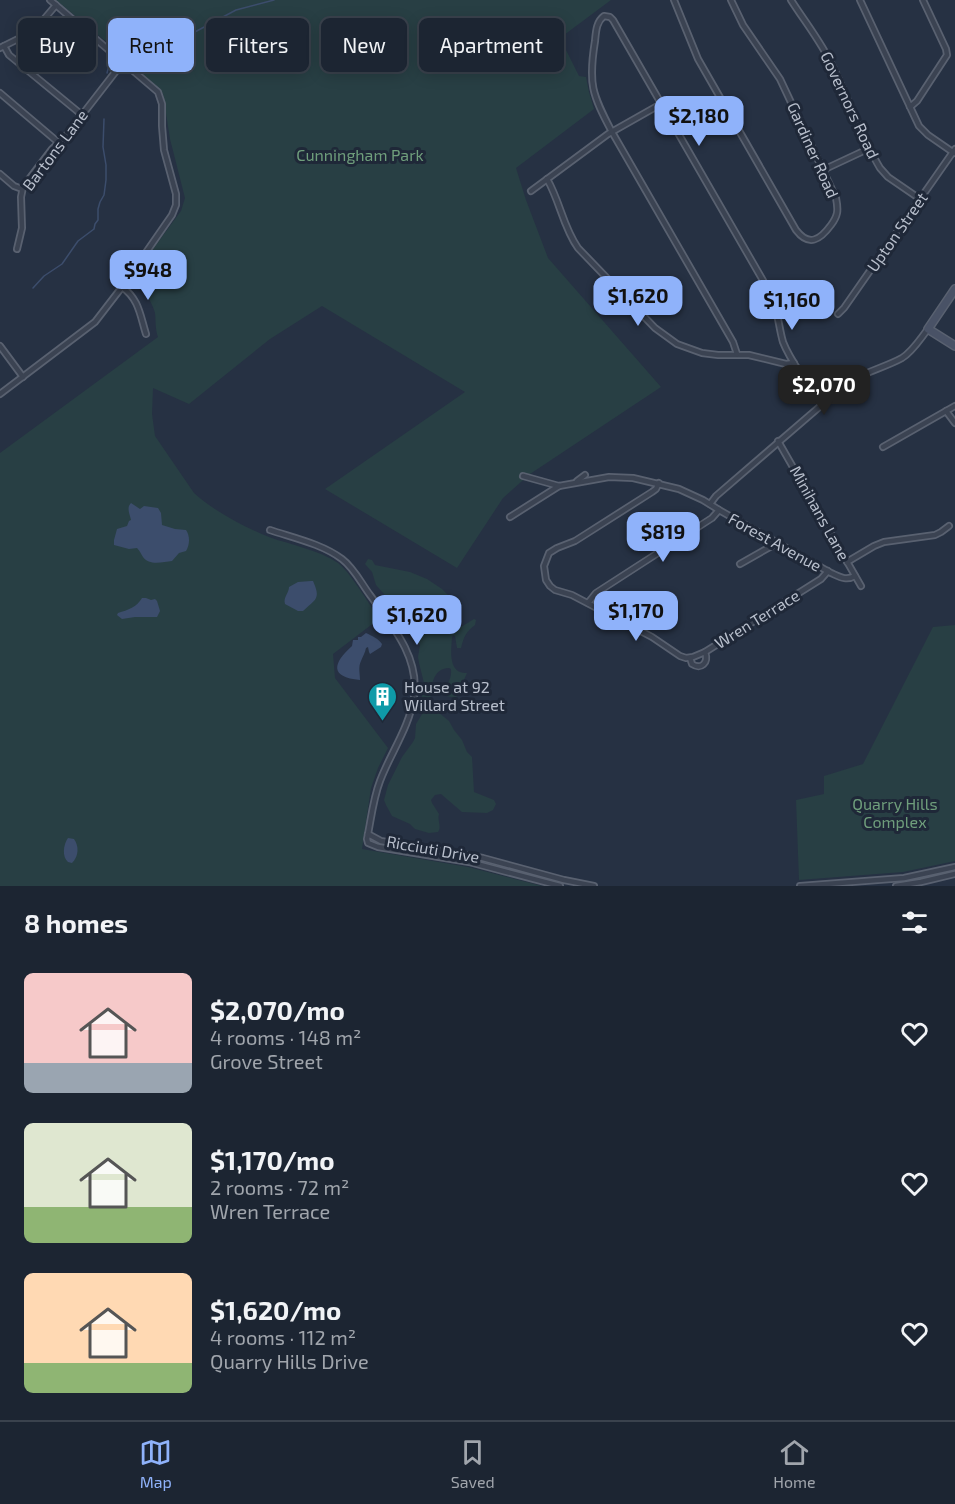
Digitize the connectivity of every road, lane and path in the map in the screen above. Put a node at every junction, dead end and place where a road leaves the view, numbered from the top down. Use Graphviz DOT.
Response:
graph roads {
  1 [pos="50,0"];
  2 [pos="674,0"];
  3 [pos="731,0"];
  4 [pos="791,0"];
  5 [pos="860,0"];
  6 [pos="923,0"];
  7 [pos="56,5"];
  8 [pos="2,47"];
  9 [pos="108,49"];
  10 [pos="115,72"];
  11 [pos="135,72"];
  12 [pos="0,93"];
  13 [pos="661,104"];
  14 [pos="910,107"];
  15 [pos="82,115"];
  16 [pos="612,132"];
  17 [pos="59,142"];
  18 [pos="870,148"];
  19 [pos="954,152"];
  20 [pos="823,170"];
  21 [pos="0,174"];
  22 [pos="547,179"];
  23 [pos="22,189"];
  24 [pos="531,190"];
  25 [pos="920,199"];
  26 [pos="17,249"];
  27 [pos="122,287"];
  28 [pos="955,289"];
  29 [pos="792,304"];
  30 [pos="775,305"];
  31 [pos="838,314"];
  32 [pos="928,329"];
  33 [pos="146,333"];
  34 [pos="0,346"];
  35 [pos="955,346"];
  36 [pos="737,354"];
  37 [pos="795,363"];
  38 [pos="23,377"];
  39 [pos="0,394"];
  40 [pos="822,403"];
  41 [pos="955,406"];
  42 [pos="946,411"];
  43 [pos="955,423"];
  44 [pos="778,441"];
  45 [pos="883,447"];
  46 [pos="585,475"];
  47 [pos="523,476"];
  48 [pos="574,482"];
  49 [pos="659,483"];
  50 [pos="559,486"];
  51 [pos="710,504"];
  52 [pos="719,510"];
  53 [pos="510,517"];
  54 [pos="949,526"];
  55 [pos="270,530"];
  56 [pos="777,543"];
  57 [pos="847,562"];
  58 [pos="740,564"];
  59 [pos="828,571"];
  60 [pos="855,576"];
  61 [pos="861,586"];
  62 [pos="588,603"];
  63 [pos="705,652"];
  64 [pos="690,658"];
  65 [pos="368,834"];
  66 [pos="955,867"];
  67 [pos="955,874"];
  68 [pos="560,886"];
  69 [pos="594,886"];
  70 [pos="800,886"];
  71 [pos="896,886"];
  1 -- 7 [label="street"];
  2 -- 20 [label="street, Gardiner Road"];
  3 -- 20 [label="street, Gardiner Road"];
  4 -- 18 [label="street, Governors Road"];
  5 -- 14 [label="street"];
  6 -- 14 [label="street"];
  7 -- 8 [label="street"];
  7 -- 9 [label="street"];
  8 -- 15 [label="street"];
  10 -- 15 [label="street, Bartons Lane"];
  11 -- 27 [label="street"];
  12 -- 17 [label="street"];
  13 -- 16 [label="street"];
  13 -- 16 [label="street"];
  13 -- 30 [label="street"];
  14 -- 19 [label="street"];
  15 -- 17 [label="street, Bartons Lane"];
  16 -- 22 [label="street"];
  16 -- 36 [label="street"];
  17 -- 23 [label="street, Bartons Lane"];
  18 -- 20 [label="street"];
  18 -- 25 [label="street, Governors Road"];
  19 -- 25 [label="street, Upton Street"];
  21 -- 23 [label="street"];
  22 -- 24 [label="street"];
  22 -- 36 [label="street"];
  23 -- 26 [label="street, Bartons Lane"];
  25 -- 31 [label="street, Upton Street"];
  27 -- 33 [label="street"];
  27 -- 38 [label="street"];
  28 -- 32 [label="street"];
  29 -- 30 [label="street"];
  30 -- 37 [label="street"];
  32 -- 35 [label="street"];
  32 -- 40 [label="street"];
  34 -- 38 [label="street"];
  36 -- 37 [label="street"];
  37 -- 40 [label="street"];
  38 -- 39 [label="street"];
  40 -- 44 [label="street"];
  41 -- 42 [label="street"];
  42 -- 43 [label="street"];
  42 -- 45 [label="street"];
  44 -- 51 [label="street"];
  44 -- 57 [label="street, Minihans Lane"];
  46 -- 48 [label="street"];
  47 -- 50 [label="street"];
  48 -- 49 [label="street, Forest Avenue"];
  48 -- 50 [label="street, Forest Avenue"];
  49 -- 51 [label="street, Forest Avenue"];
  49 -- 62 [label="street"];
  50 -- 53 [label="street"];
  51 -- 52 [label="street, Forest Avenue"];
  52 -- 56 [label="street, Forest Avenue"];
  52 -- 62 [label="street"];
  54 -- 57 [label="street"];
  55 -- 65 [label="street"];
  56 -- 58 [label="street"];
  56 -- 59 [label="street, Forest Avenue"];
  57 -- 60 [label="street, Minihans Lane"];
  59 -- 60 [label="street, Forest Avenue"];
  59 -- 63 [label="street, Wren Terrace"];
  60 -- 61 [label="street, Minihans Lane"];
  62 -- 64 [label="street"];
  63 -- 64 [label="street, Wren Terrace"];
  63 -- 64 [label="street"];
  65 -- 68 [label="street, Ricciuti Drive"];
  65 -- 69 [label="street, Ricciuti Drive"];
  66 -- 70 [label="street"];
  67 -- 71 [label="street"];
}
